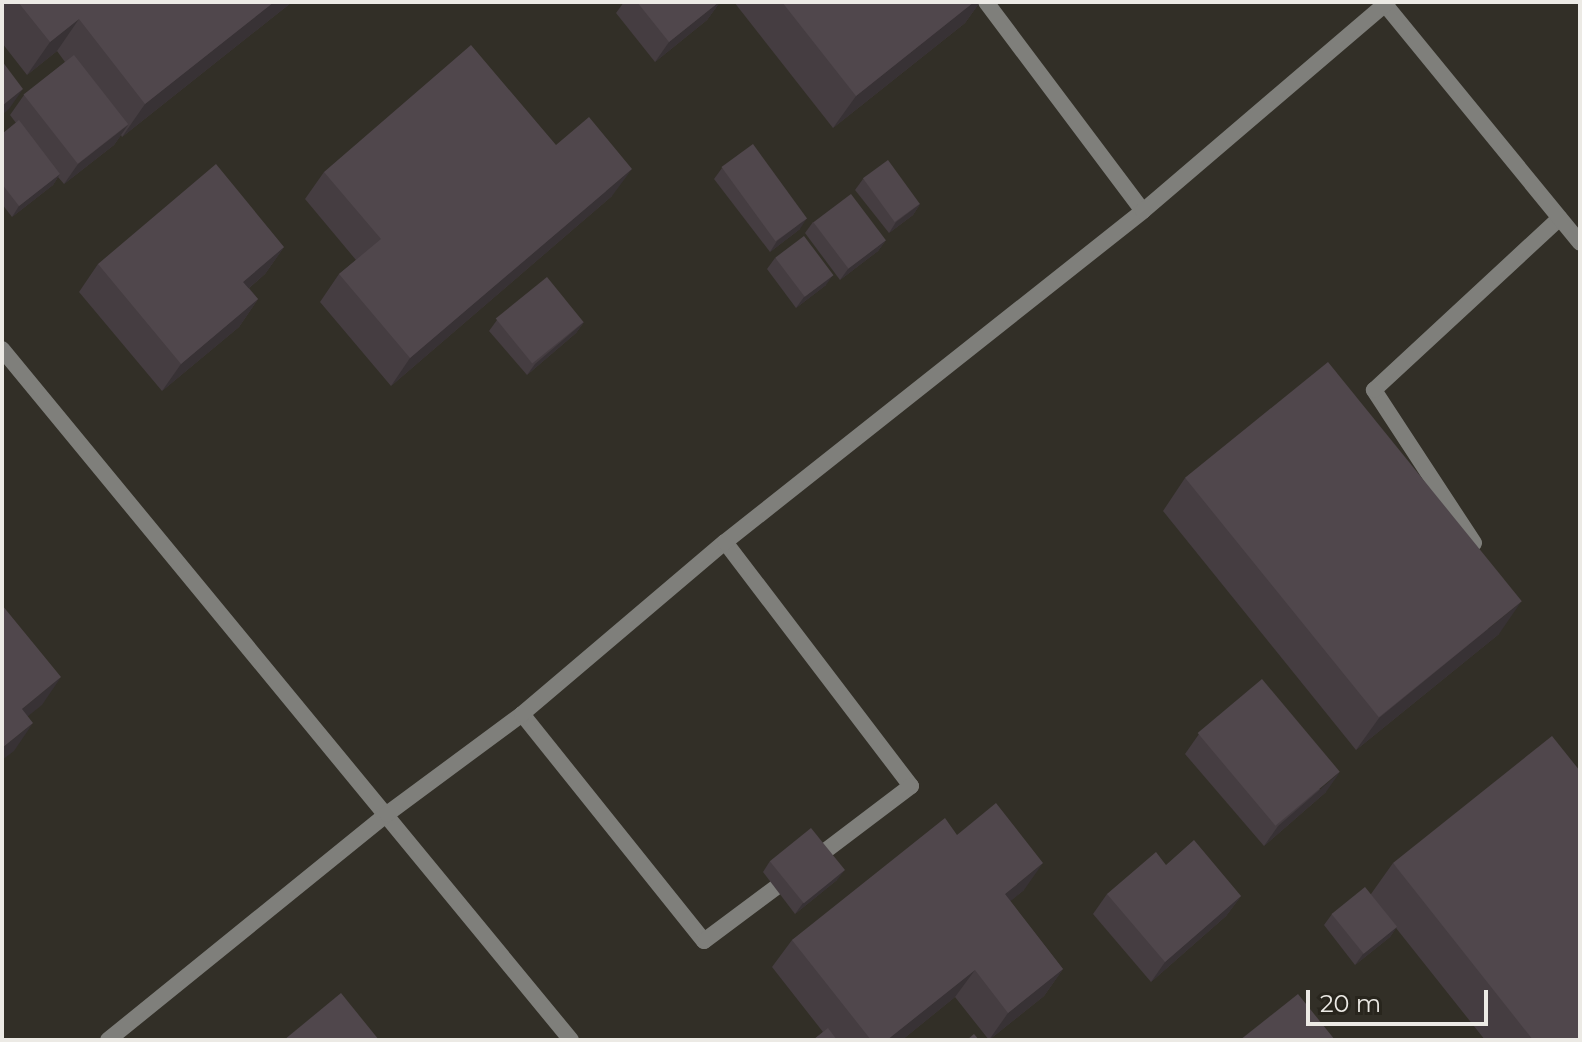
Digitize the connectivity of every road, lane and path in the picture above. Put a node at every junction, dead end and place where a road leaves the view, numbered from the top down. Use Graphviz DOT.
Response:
graph roads {
  1 [pos="986,2"];
  2 [pos="1385,3"];
  3 [pos="1143,211"];
  4 [pos="1560,218"];
  5 [pos="1580,243"];
  6 [pos="2,349"];
  7 [pos="725,542"];
  8 [pos="1474,543"];
  9 [pos="522,714"];
  10 [pos="387,814"];
  11 [pos="108,1040"];
  12 [pos="571,1040"];
  1 -- 3 [label="street"];
  2 -- 3 [label="street"];
  2 -- 4 [label="street"];
  3 -- 7 [label="street"];
  4 -- 5 [label="street"];
  4 -- 8 [label="street"];
  6 -- 10 [label="street"];
  7 -- 9 [label="street"];
  7 -- 9 [label="street"];
  9 -- 10 [label="street"];
  10 -- 11 [label="street"];
  10 -- 12 [label="street"];
}
